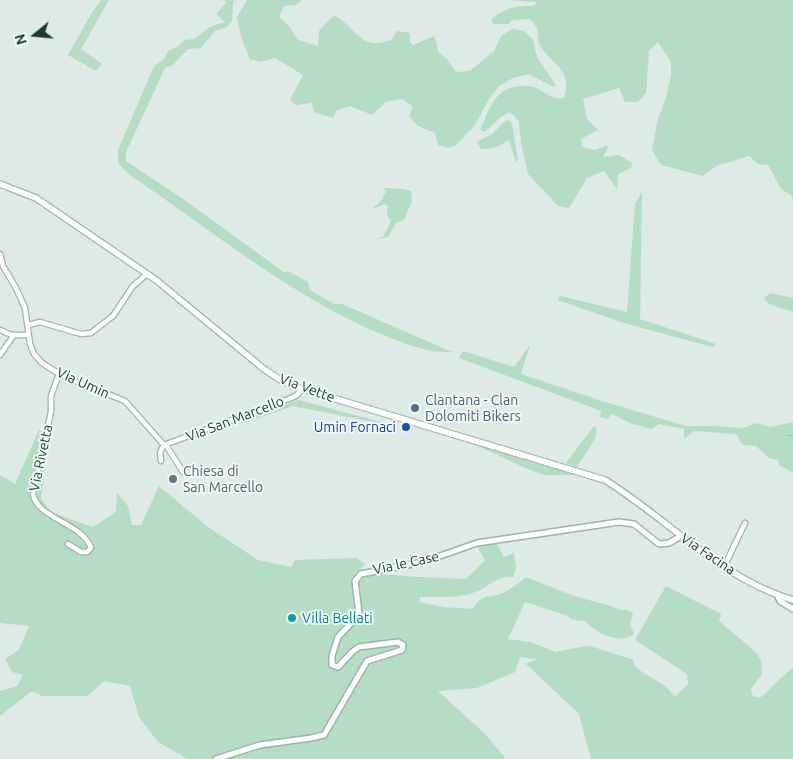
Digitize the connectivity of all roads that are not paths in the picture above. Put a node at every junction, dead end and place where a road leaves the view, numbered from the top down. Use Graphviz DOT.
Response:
graph roads {
  1 [pos="0,184"];
  2 [pos="0,254"];
  3 [pos="147,274"];
  4 [pos="28,325"];
  5 [pos="0,330"];
  6 [pos="14,335"];
  7 [pos="28,335"];
  8 [pos="0,355"];
  9 [pos="59,374"];
  10 [pos="303,388"];
  11 [pos="165,445"];
  12 [pos="161,461"];
  13 [pos="183,472"];
  14 [pos="630,495"];
  15 [pos="745,522"];
  16 [pos="681,536"];
  17 [pos="68,544"];
  18 [pos="724,567"];
  19 [pos="777,595"];
  20 [pos="793,600"];
  21 [pos="793,609"];
  22 [pos="216,759"];
  1 -- 3 [label="main road, Via Vette"];
  2 -- 4 [label="street, Via Umin"];
  3 -- 4 [label="street"];
  3 -- 10 [label="main road, Via Vette"];
  4 -- 7 [label="street, Via Umin"];
  5 -- 6 [label="street"];
  6 -- 7 [label="street"];
  6 -- 8 [label="street"];
  7 -- 9 [label="street, Via Umin"];
  9 -- 11 [label="street, Via Umin"];
  9 -- 17 [label="street, Via Rivetta"];
  10 -- 11 [label="street, Via San Marcello"];
  10 -- 14 [label="main road, Via Vette"];
  11 -- 12 [label="street"];
  11 -- 13 [label="street, Via Umin"];
  14 -- 16 [label="main road, Via Facina"];
  15 -- 18 [label="street"];
  16 -- 18 [label="main road, Via Facina"];
  16 -- 22 [label="street, Via le Case"];
  18 -- 19 [label="main road, Via Facina"];
  19 -- 20 [label="main road, Via Facina"];
  19 -- 21 [label="street"];
}
